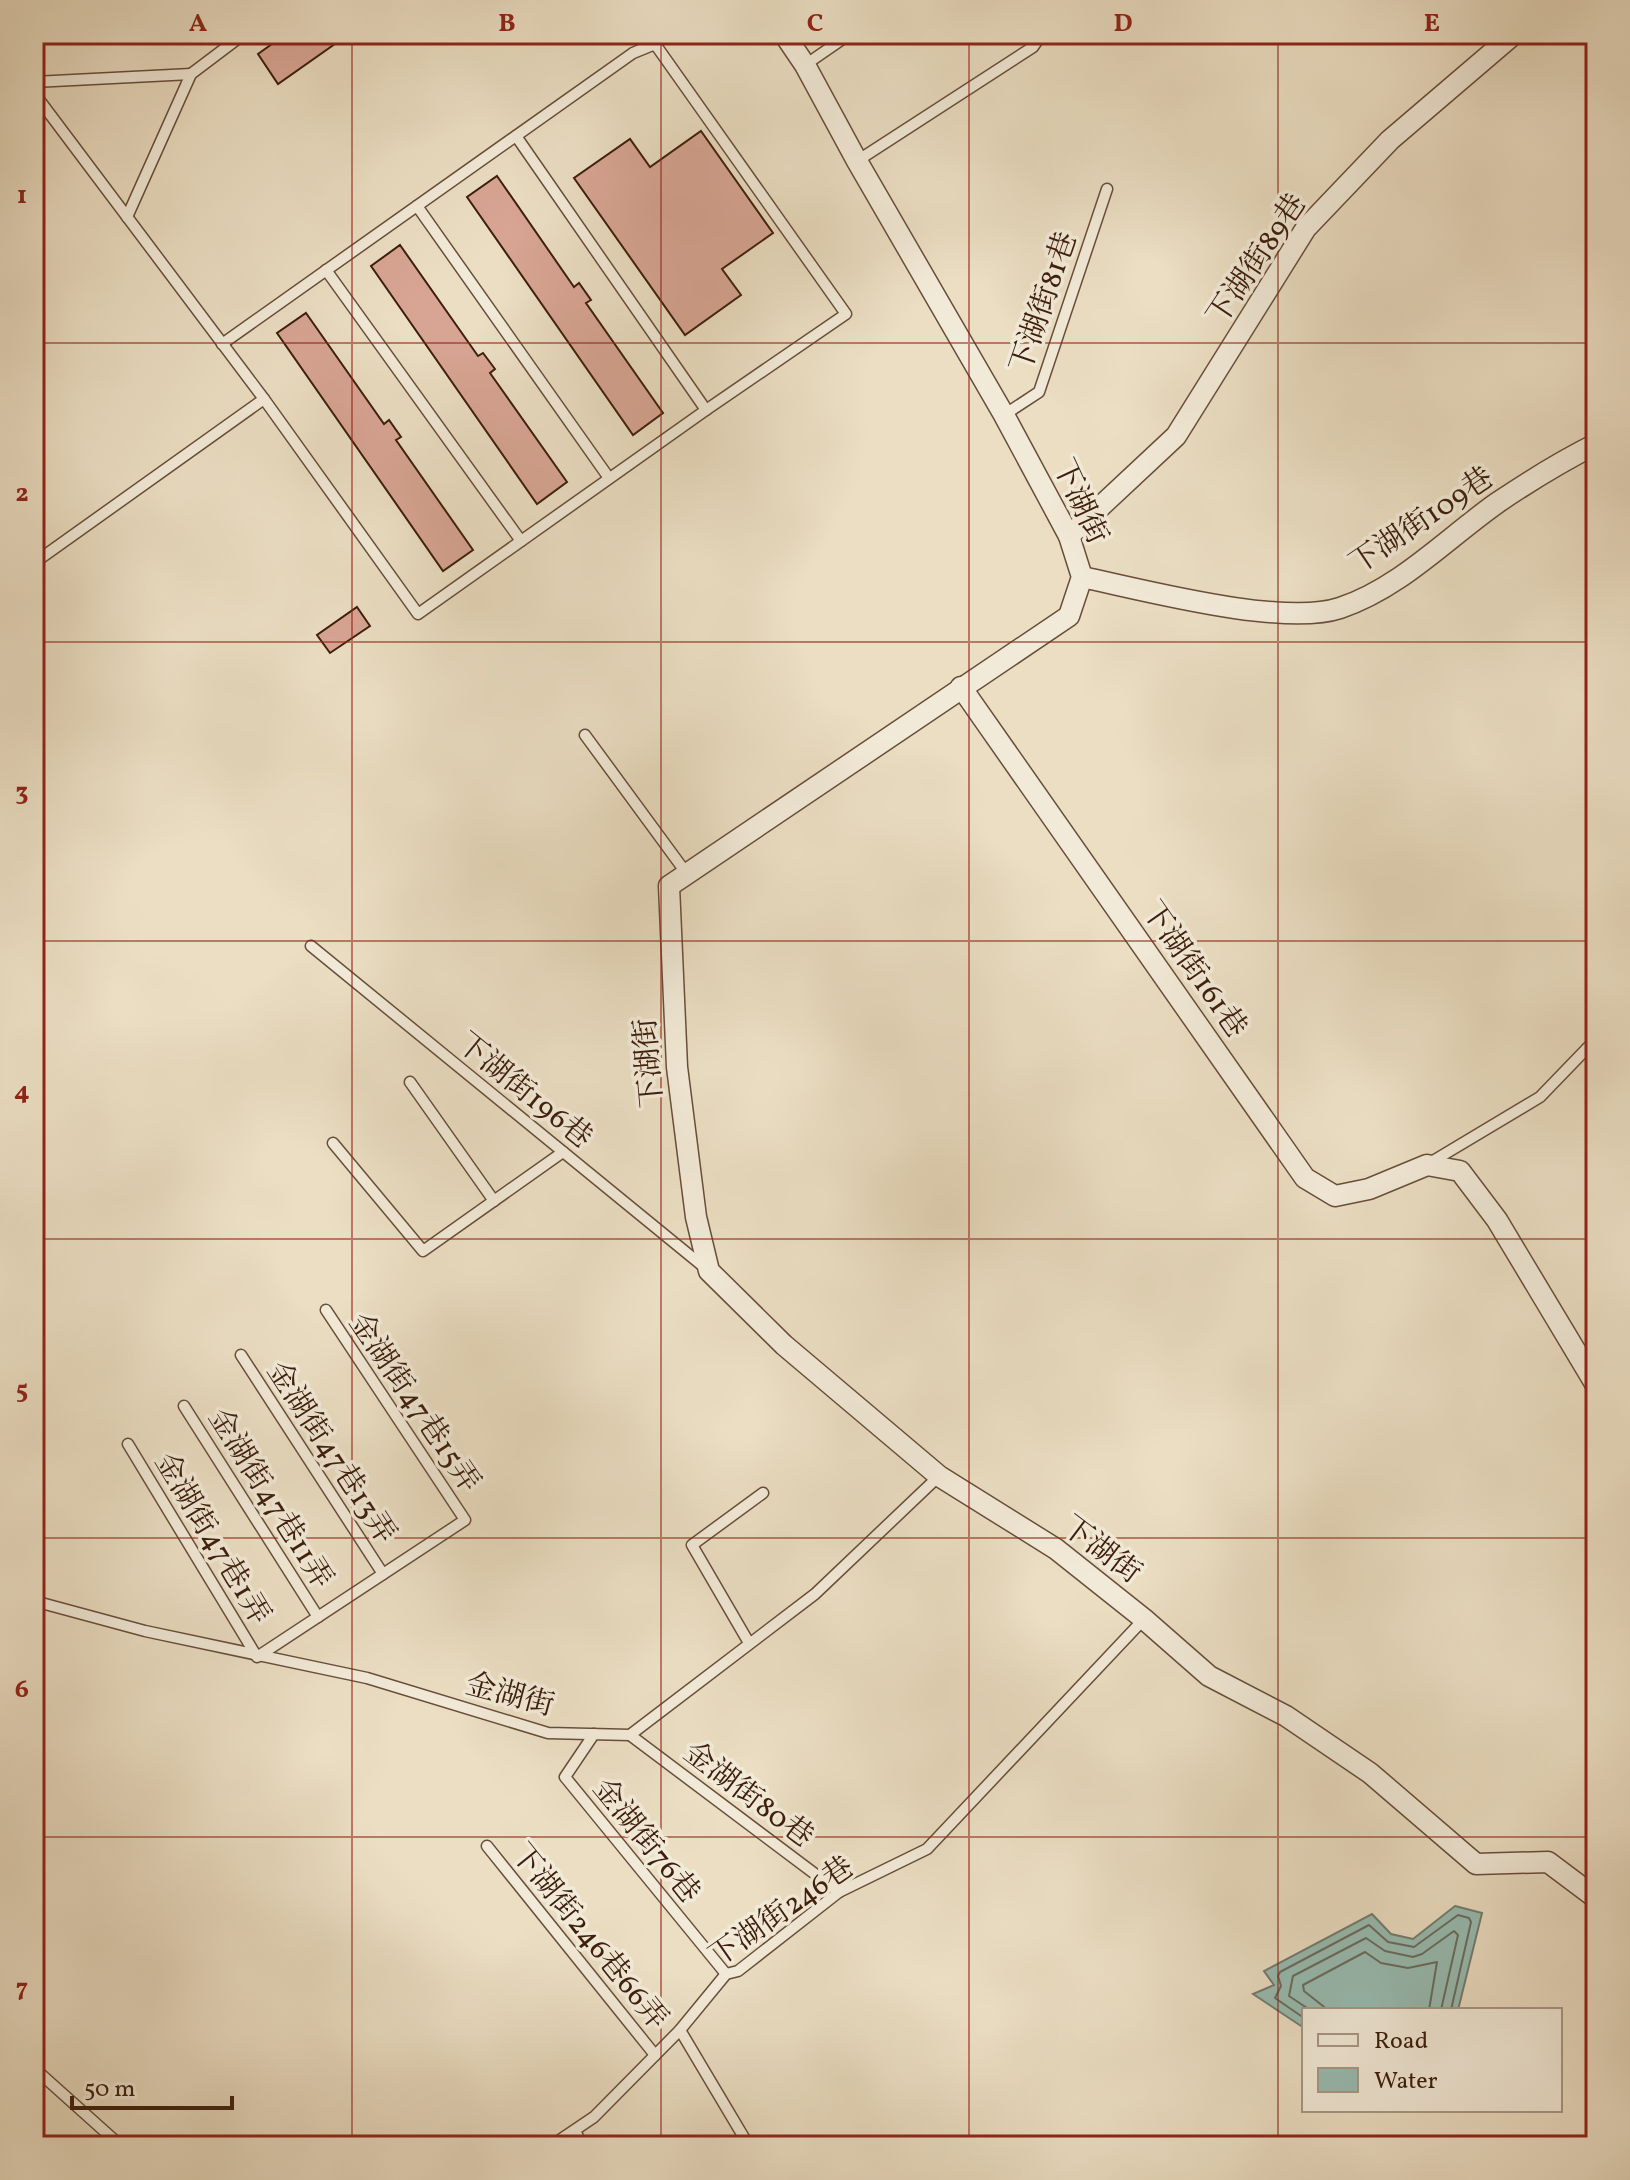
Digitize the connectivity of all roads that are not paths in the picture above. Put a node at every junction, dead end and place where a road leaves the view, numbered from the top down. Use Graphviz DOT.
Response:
graph roads {
  1 [pos="244,34"];
  2 [pos="784,34"];
  3 [pos="850,34"];
  4 [pos="1042,34"];
  5 [pos="1514,34"];
  6 [pos="805,65"];
  7 [pos="191,74"];
  8 [pos="34,82"];
  9 [pos="34,93"];
  10 [pos="516,136"];
  11 [pos="857,161"];
  12 [pos="1107,189"];
  13 [pos="417,206"];
  14 [pos="127,217"];
  15 [pos="326,270"];
  16 [pos="222,344"];
  17 [pos="264,399"];
  18 [pos="706,410"];
  19 [pos="1004,415"];
  20 [pos="1596,444"];
  21 [pos="609,478"];
  22 [pos="1069,536"];
  23 [pos="521,541"];
  24 [pos="34,563"];
  25 [pos="1082,577"];
  26 [pos="961,687"];
  27 [pos="585,735"];
  28 [pos="687,874"];
  29 [pos="311,946"];
  30 [pos="1596,1039"];
  31 [pos="410,1082"];
  32 [pos="333,1143"];
  33 [pos="563,1152"];
  34 [pos="1427,1165"];
  35 [pos="494,1201"];
  36 [pos="709,1271"];
  37 [pos="326,1310"];
  38 [pos="241,1355"];
  39 [pos="1596,1385"];
  40 [pos="184,1406"];
  41 [pos="128,1444"];
  42 [pos="939,1476"];
  43 [pos="763,1493"];
  44 [pos="383,1574"];
  45 [pos="34,1601"];
  46 [pos="318,1617"];
  47 [pos="1144,1619"];
  48 [pos="749,1643"];
  49 [pos="257,1657"];
  50 [pos="594,1734"];
  51 [pos="630,1735"];
  52 [pos="487,1846"];
  53 [pos="839,1892"];
  54 [pos="1596,1898"];
  55 [pos="726,1974"];
  56 [pos="680,2030"];
  57 [pos="655,2055"];
  58 [pos="34,2068"];
  59 [pos="575,2131"];
  60 [pos="121,2146"];
  61 [pos="551,2146"];
  62 [pos="583,2146"];
  63 [pos="749,2146"];
  1 -- 7 [label="lane"];
  2 -- 6 [label="street, 下湖街"];
  3 -- 6 [label="lane"];
  4 -- 11 [label="lane"];
  5 -- 22 [label="street, 下湖街89巷"];
  6 -- 11 [label="street, 下湖街"];
  7 -- 8 [label="lane"];
  7 -- 14 [label="lane"];
  9 -- 14 [label="lane"];
  10 -- 13 [label="lane"];
  10 -- 18 [label="lane"];
  10 -- 18 [label="lane"];
  11 -- 19 [label="street, 下湖街"];
  12 -- 19 [label="lane, 下湖街81巷"];
  13 -- 15 [label="lane"];
  13 -- 21 [label="lane"];
  14 -- 16 [label="lane"];
  15 -- 16 [label="lane"];
  15 -- 23 [label="lane"];
  16 -- 17 [label="lane"];
  17 -- 23 [label="lane"];
  17 -- 24 [label="lane"];
  18 -- 21 [label="lane"];
  19 -- 22 [label="street, 下湖街"];
  20 -- 25 [label="street, 下湖街109巷"];
  21 -- 23 [label="lane"];
  22 -- 25 [label="street, 下湖街"];
  25 -- 26 [label="street, 下湖街"];
  26 -- 28 [label="street, 下湖街"];
  26 -- 34 [label="street, 下湖街161巷"];
  27 -- 28 [label="lane"];
  28 -- 36 [label="street, 下湖街"];
  29 -- 33 [label="lane, 下湖街196巷"];
  30 -- 34 [label="lane"];
  31 -- 35 [label="lane"];
  32 -- 35 [label="lane"];
  33 -- 35 [label="lane"];
  33 -- 36 [label="lane, 下湖街196巷"];
  34 -- 39 [label="street"];
  36 -- 42 [label="street, 下湖街"];
  37 -- 44 [label="lane, 金湖街47巷15弄"];
  38 -- 44 [label="lane, 金湖街47巷13弄"];
  40 -- 46 [label="lane, 金湖街47巷11弄"];
  41 -- 49 [label="lane, 金湖街47巷1弄"];
  42 -- 47 [label="street, 下湖街"];
  42 -- 48 [label="lane"];
  43 -- 48 [label="lane"];
  44 -- 46 [label="lane"];
  45 -- 49 [label="lane, 金湖街"];
  46 -- 49 [label="lane"];
  47 -- 53 [label="lane, 下湖街246巷"];
  47 -- 54 [label="street, 下湖街"];
  48 -- 51 [label="lane"];
  49 -- 50 [label="lane, 金湖街"];
  50 -- 51 [label="lane, 金湖街"];
  50 -- 55 [label="lane, 金湖街76巷"];
  51 -- 53 [label="lane, 金湖街80巷"];
  52 -- 57 [label="lane, 下湖街246巷66弄"];
  53 -- 55 [label="lane, 下湖街246巷"];
  55 -- 56 [label="lane, 下湖街246巷"];
  56 -- 57 [label="lane, 下湖街246巷"];
  56 -- 63 [label="lane"];
  57 -- 59 [label="lane, 下湖街246巷"];
  58 -- 60 [label="lane"];
  59 -- 61 [label="lane, 下湖街246巷"];
  59 -- 62 [label="lane"];
}
